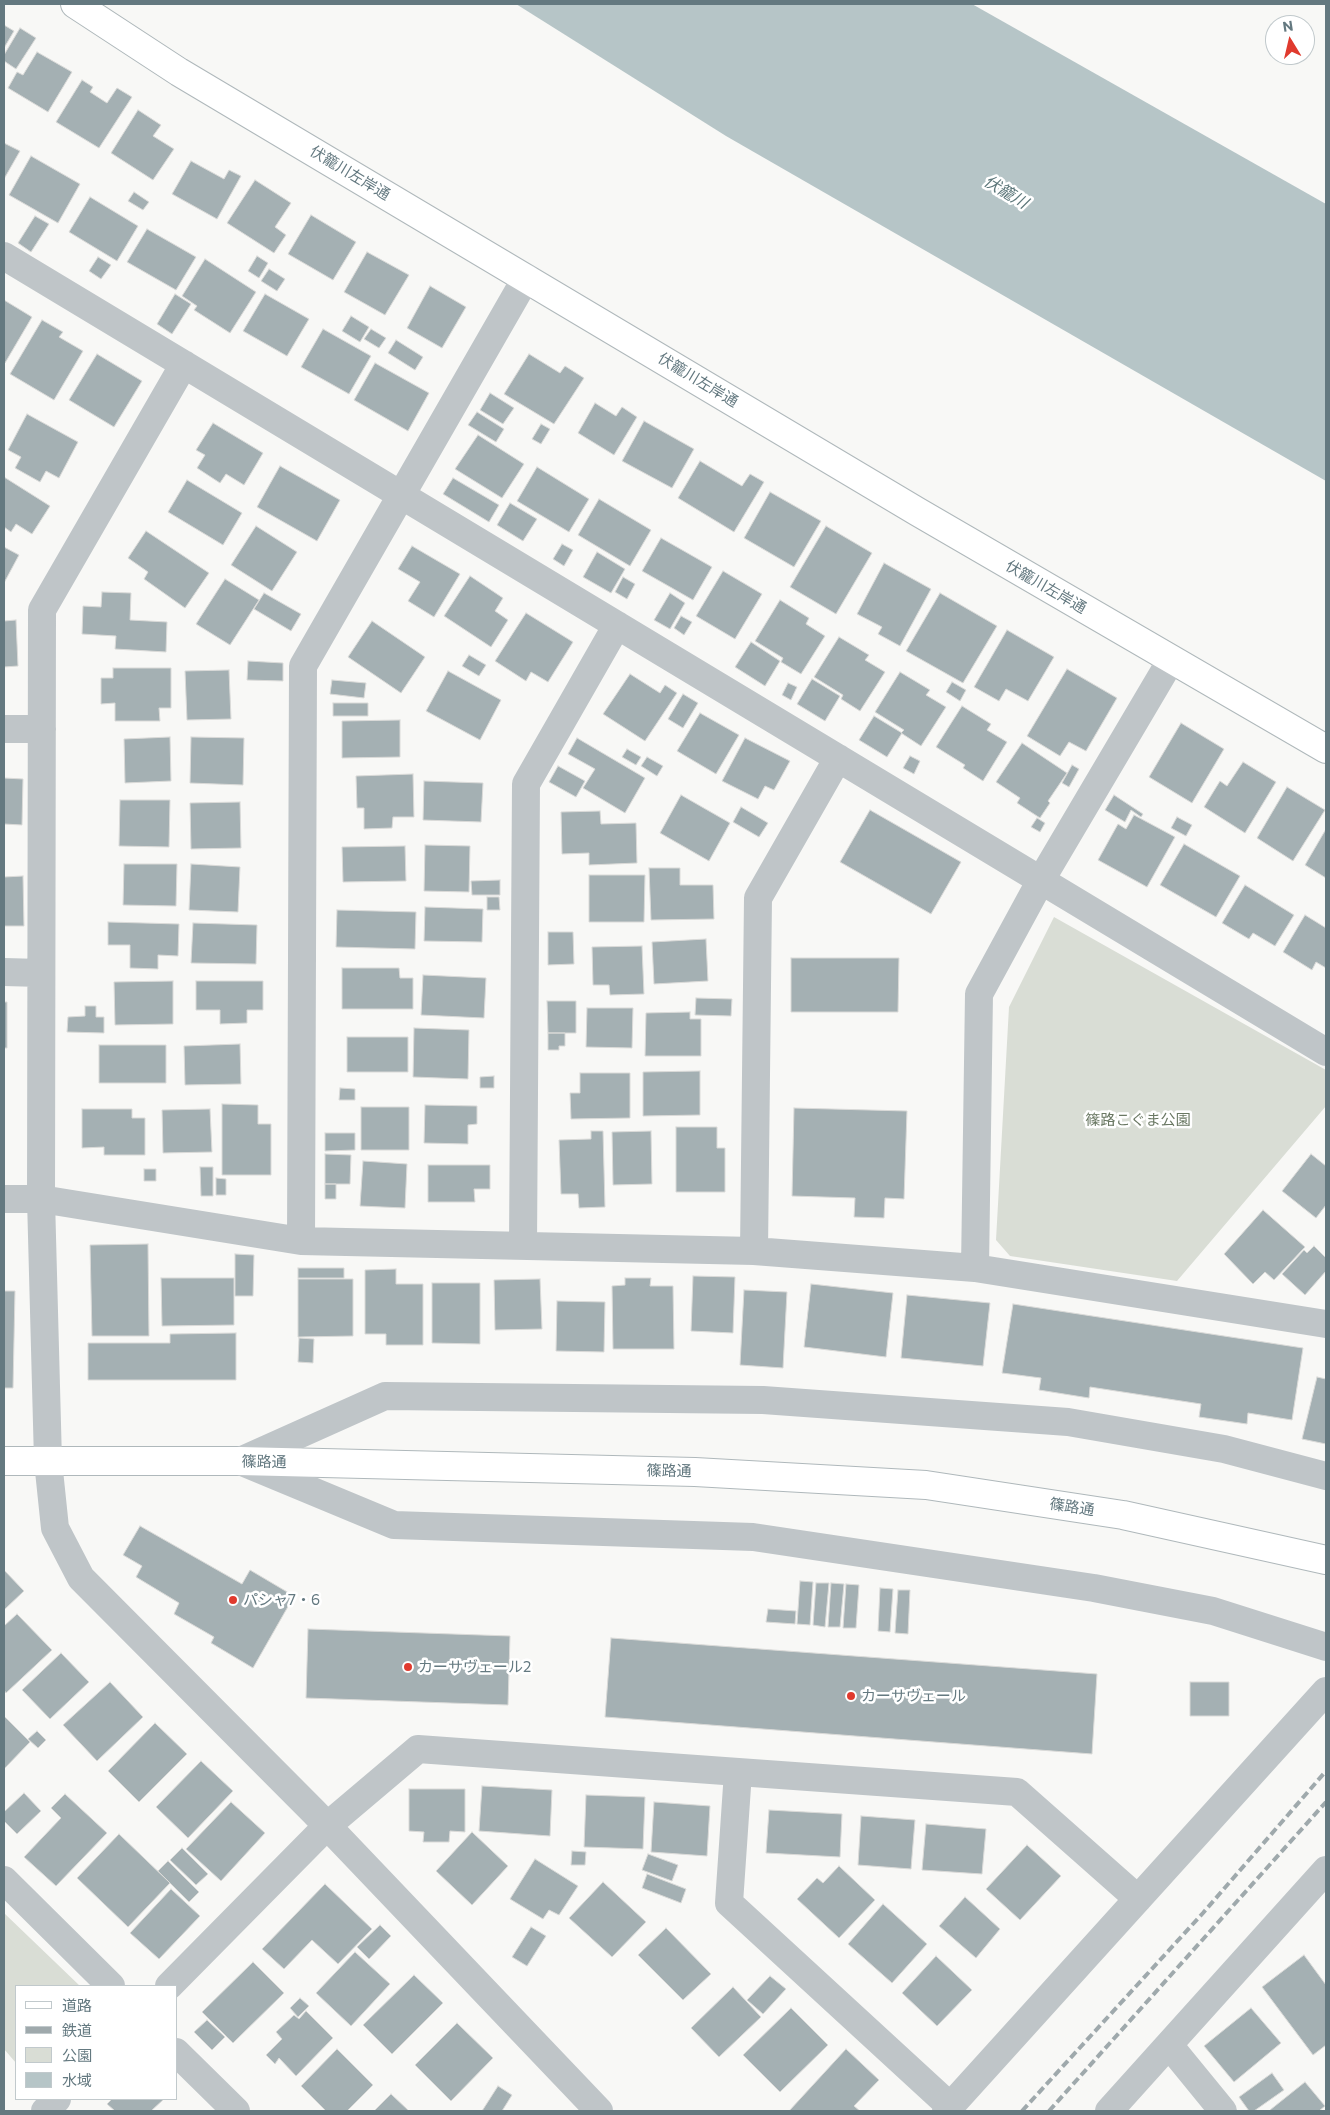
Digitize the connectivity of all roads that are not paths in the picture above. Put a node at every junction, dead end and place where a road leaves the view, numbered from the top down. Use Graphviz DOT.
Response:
graph roads {
  1 [pos="75,4"];
  2 [pos="4,256"];
  3 [pos="526,278"];
  4 [pos="184,364"];
  5 [pos="402,496"];
  6 [pos="617,625"];
  7 [pos="1171,660"];
  8 [pos="4,729"];
  9 [pos="42,729"];
  10 [pos="1326,749"];
  11 [pos="838,758"];
  12 [pos="1041,880"];
  13 [pos="4,972"];
  14 [pos="41,973"];
  15 [pos="1326,1052"];
  16 [pos="4,1199"];
  17 [pos="41,1199"];
  18 [pos="301,1241"];
  19 [pos="523,1246"];
  20 [pos="754,1251"];
  21 [pos="975,1268"];
  22 [pos="1324,1320"];
  23 [pos="4,1461"];
  24 [pos="48,1461"];
  25 [pos="240,1462"];
  26 [pos="1326,1476"];
  27 [pos="1326,1560"];
  28 [pos="1326,1647"];
  29 [pos="1326,1691"];
  30 [pos="738,1772"];
  31 [pos="328,1826"];
  32 [pos="1326,1870"];
  33 [pos="4,1880"];
  34 [pos="1138,1899"];
  35 [pos="110,1985"];
  36 [pos="170,1985"];
  37 [pos="1169,2045"];
  38 [pos="178,2054"];
  39 [pos="56,2100"];
  40 [pos="949,2109"];
  41 [pos="45,2111"];
  42 [pos="236,2111"];
  43 [pos="599,2111"];
  44 [pos="1109,2111"];
  45 [pos="1223,2111"];
  1 -- 3 [label="street, 伏籠川左岸通"];
  2 -- 4 [label="street"];
  3 -- 5 [label="street"];
  3 -- 7 [label="street, 伏籠川左岸通"];
  4 -- 5 [label="street"];
  4 -- 9 [label="street"];
  5 -- 6 [label="street"];
  5 -- 18 [label="street"];
  6 -- 11 [label="street"];
  6 -- 19 [label="street"];
  7 -- 10 [label="street, 伏籠川左岸通"];
  7 -- 12 [label="street"];
  8 -- 9 [label="street"];
  9 -- 14 [label="street"];
  11 -- 12 [label="street"];
  11 -- 20 [label="street"];
  12 -- 15 [label="street"];
  12 -- 21 [label="street"];
  13 -- 14 [label="street"];
  14 -- 17 [label="street"];
  16 -- 17 [label="street"];
  17 -- 18 [label="street"];
  17 -- 24 [label="street"];
  18 -- 19 [label="street"];
  19 -- 20 [label="street"];
  20 -- 21 [label="street"];
  21 -- 22 [label="street"];
  23 -- 24 [label="street, 篠路通"];
  24 -- 25 [label="street, 篠路通"];
  24 -- 31 [label="street"];
  25 -- 26 [label="street"];
  25 -- 27 [label="street, 篠路通"];
  25 -- 28 [label="street"];
  29 -- 34 [label="street"];
  30 -- 31 [label="street"];
  30 -- 34 [label="street"];
  30 -- 40 [label="street"];
  31 -- 36 [label="street"];
  31 -- 43 [label="street"];
  32 -- 37 [label="street"];
  33 -- 35 [label="street"];
  34 -- 40 [label="street"];
  37 -- 44 [label="street"];
  37 -- 45 [label="street"];
  38 -- 42 [label="street"];
  39 -- 41 [label="street"];
}
